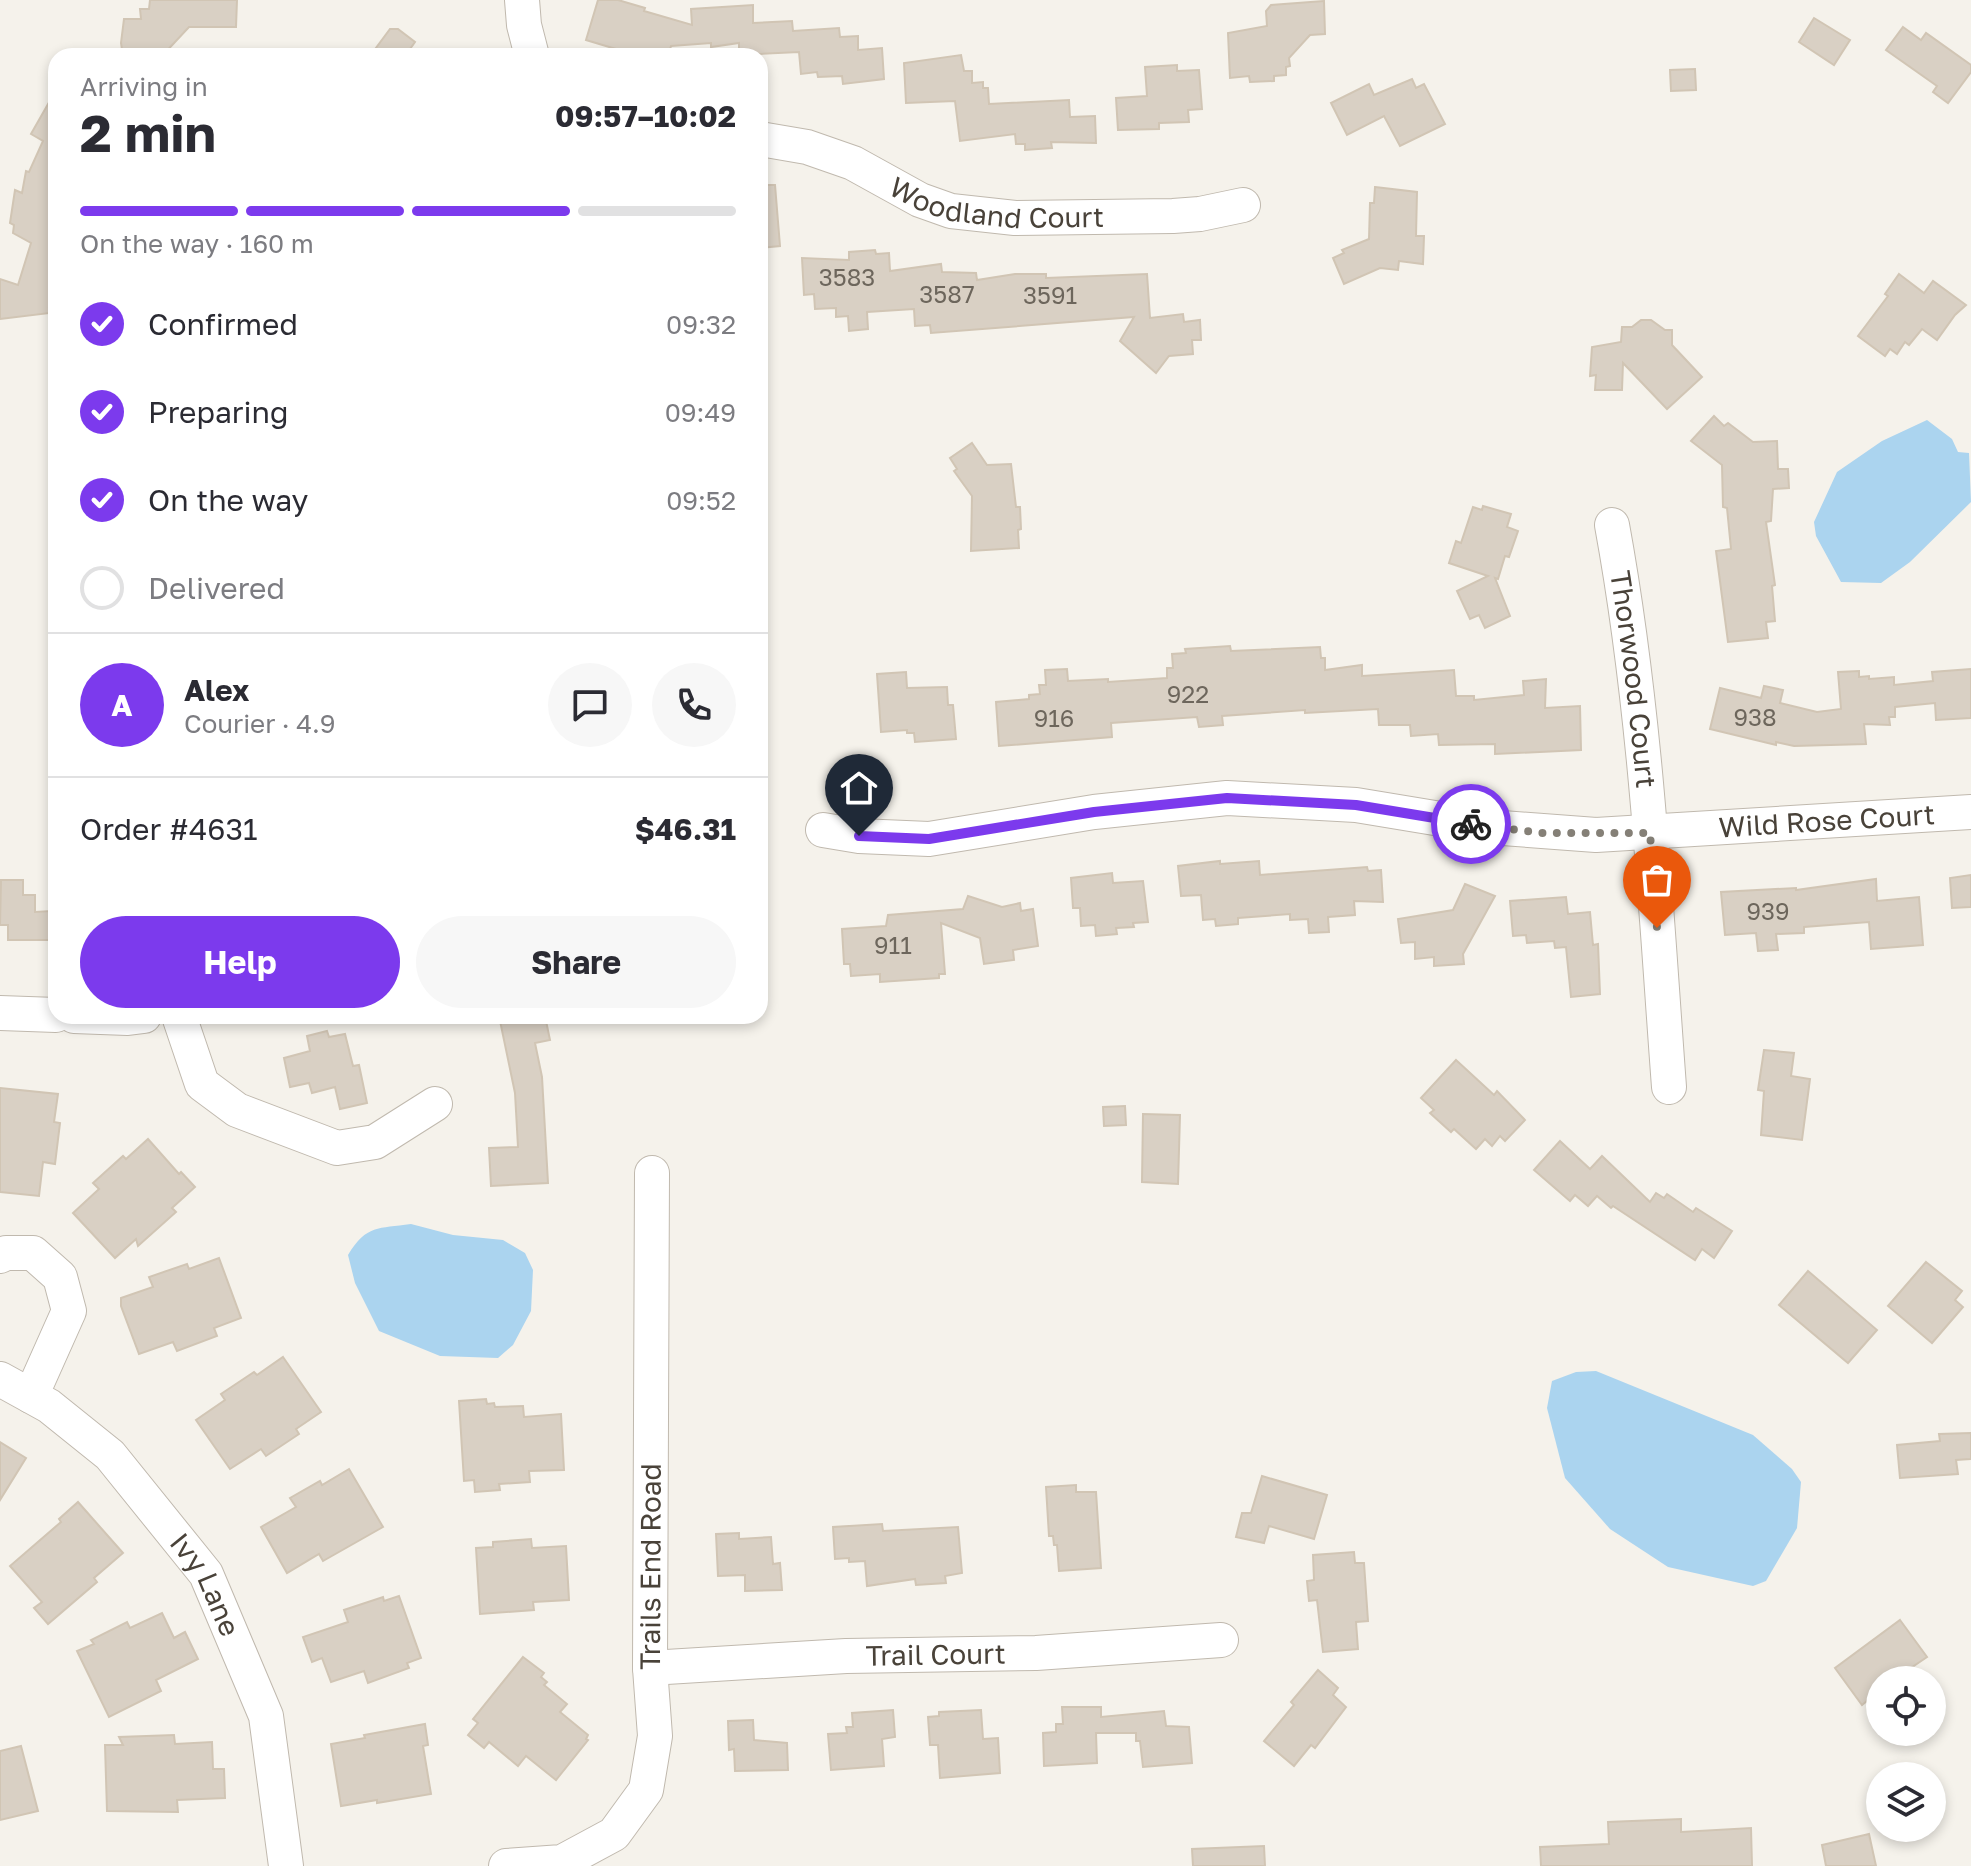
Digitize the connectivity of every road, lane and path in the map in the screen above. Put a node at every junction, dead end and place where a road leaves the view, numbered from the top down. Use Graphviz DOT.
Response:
graph roads {
  1 [pos="522,0"];
  2 [pos="526,48"];
  3 [pos="768,140"];
  4 [pos="1243,205"];
  5 [pos="1612,525"];
  6 [pos="1971,812"];
  7 [pos="823,830"];
  8 [pos="1650,833"];
  9 [pos="0,1013"];
  10 [pos="48,1015"];
  11 [pos="182,1024"];
  12 [pos="1669,1087"];
  13 [pos="435,1104"];
  14 [pos="652,1173"];
  15 [pos="0,1256"];
  16 [pos="0,1379"];
  17 [pos="31,1396"];
  18 [pos="1221,1640"];
  19 [pos="650,1668"];
  20 [pos="286,1866"];
  21 [pos="506,1866"];
  1 -- 2 [label="street"];
  3 -- 4 [label="street, Woodland Court"];
  5 -- 8 [label="street, Thorwood Court"];
  6 -- 8 [label="street, Wild Rose Court"];
  7 -- 8 [label="street, Wild Rose Court"];
  8 -- 12 [label="street, Thorwood Court"];
  9 -- 10 [label="street"];
  11 -- 13 [label="street"];
  14 -- 19 [label="street, Trails End Road"];
  15 -- 17 [label="street"];
  16 -- 17 [label="street, Ivy Lane"];
  17 -- 20 [label="street, Ivy Lane"];
  18 -- 19 [label="street, Trail Court"];
  19 -- 21 [label="street, Trails End Road"];
}
